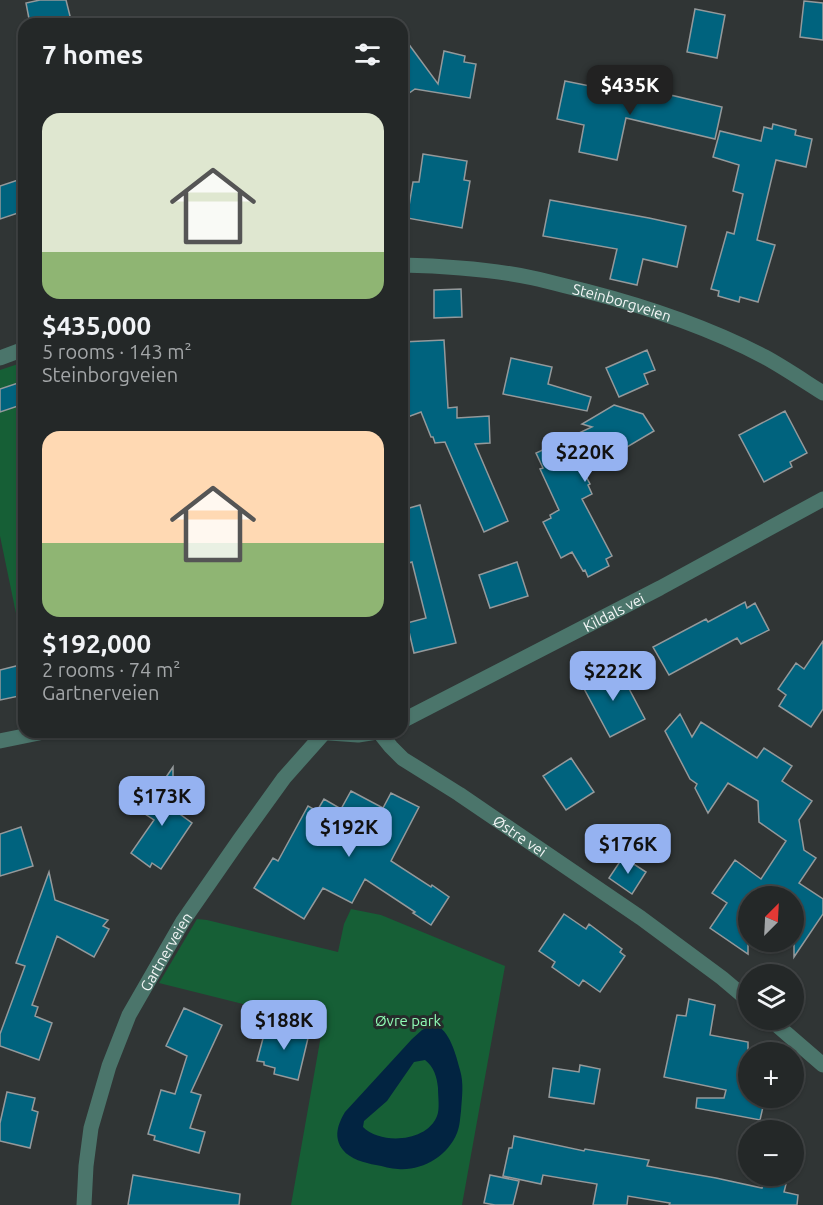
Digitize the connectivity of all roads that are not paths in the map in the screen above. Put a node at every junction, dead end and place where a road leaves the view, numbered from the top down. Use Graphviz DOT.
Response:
graph roads {
  1 [pos="408,265"];
  2 [pos="18,351"];
  3 [pos="0,358"];
  4 [pos="823,393"];
  5 [pos="823,499"];
  6 [pos="408,718"];
  7 [pos="18,737"];
  8 [pos="316,738"];
  9 [pos="383,738"];
  10 [pos="0,741"];
  11 [pos="738,991"];
  12 [pos="783,1030"];
  13 [pos="823,1065"];
  14 [pos="84,1205"];
  1 -- 4 [label="street, Steinborgveien"];
  2 -- 3 [label="street"];
  5 -- 6 [label="street, Kildals vei"];
  7 -- 10 [label="street"];
  8 -- 14 [label="street, Gartnerveien"];
  9 -- 11 [label="street, Østre vei"];
  12 -- 13 [label="street"];
}
